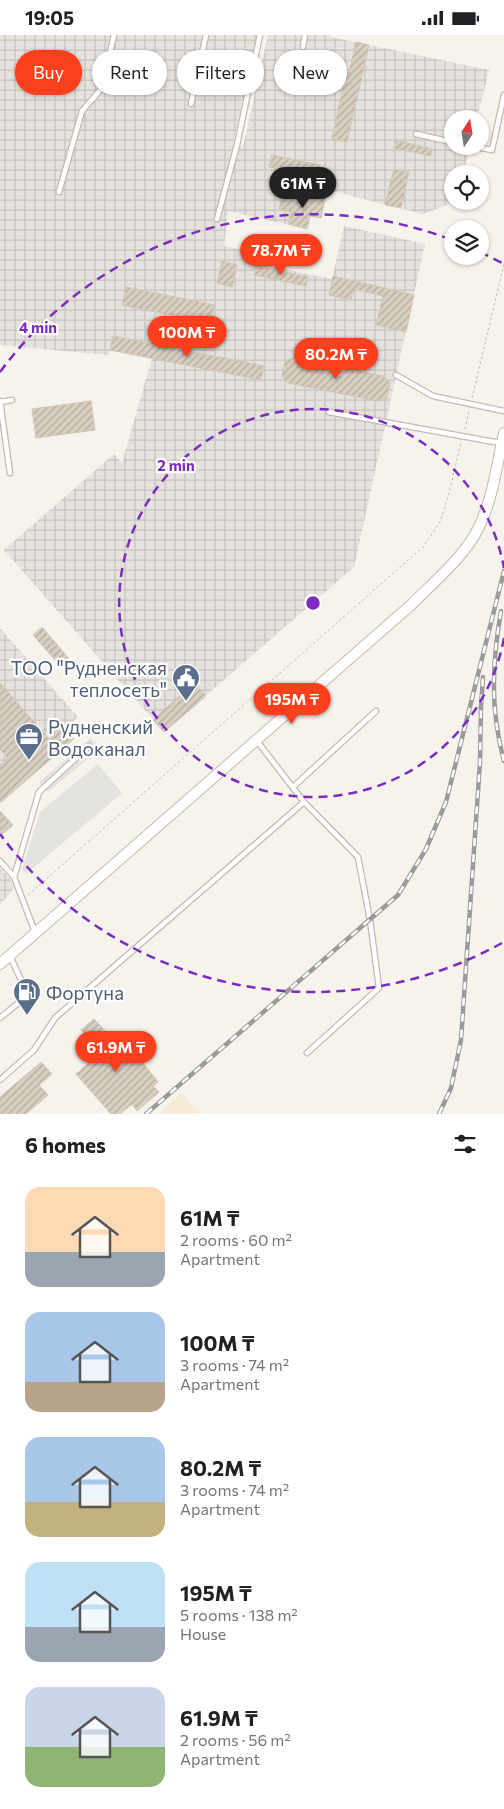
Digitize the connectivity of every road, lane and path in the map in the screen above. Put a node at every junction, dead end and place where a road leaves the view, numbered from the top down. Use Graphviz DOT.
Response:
graph roads {
  1 [pos="114,35"];
  2 [pos="206,35"];
  3 [pos="260,35"];
  4 [pos="305,35"];
  5 [pos="302,47"];
  6 [pos="504,95"];
  7 [pos="191,104"];
  8 [pos="416,134"];
  9 [pos="444,140"];
  10 [pos="489,149"];
  11 [pos="59,192"];
  12 [pos="217,219"];
  13 [pos="504,265"];
  14 [pos="396,375"];
  15 [pos="12,400"];
  16 [pos="0,401"];
  17 [pos="471,404"];
  18 [pos="328,411"];
  19 [pos="504,411"];
  20 [pos="463,436"];
  21 [pos="503,438"];
  22 [pos="10,473"];
  23 [pos="376,711"];
  24 [pos="256,740"];
  25 [pos="89,746"];
  26 [pos="293,787"];
  27 [pos="304,801"];
  28 [pos="0,861"];
  29 [pos="14,877"];
  30 [pos="23,900"];
  31 [pos="36,933"];
  32 [pos="10,956"];
  33 [pos="0,964"];
  34 [pos="0,1018"];
  35 [pos="307,1053"];
  36 [pos="0,1080"];
  1 -- 11 [label="lane"];
  2 -- 7 [label="lane"];
  3 -- 12 [label="lane"];
  4 -- 5 [label="lane"];
  6 -- 10 [label="lane"];
  8 -- 9 [label="lane"];
  13 -- 17 [label="path"];
  14 -- 17 [label="lane"];
  15 -- 16 [label="lane"];
  16 -- 22 [label="lane"];
  17 -- 19 [label="lane"];
  17 -- 20 [label="path"];
  18 -- 20 [label="lane"];
  20 -- 21 [label="lane"];
  20 -- 30 [label="path"];
  21 -- 24 [label="street"];
  23 -- 26 [label="lane"];
  24 -- 26 [label="lane"];
  24 -- 31 [label="street"];
  25 -- 29 [label="lane"];
  26 -- 27 [label="lane"];
  27 -- 35 [label="lane"];
  27 -- 36 [label="lane"];
  28 -- 29 [label="lane"];
  29 -- 30 [label="lane"];
  30 -- 31 [label="lane"];
  31 -- 32 [label="street"];
  32 -- 33 [label="street"];
  32 -- 34 [label="lane"];
}
